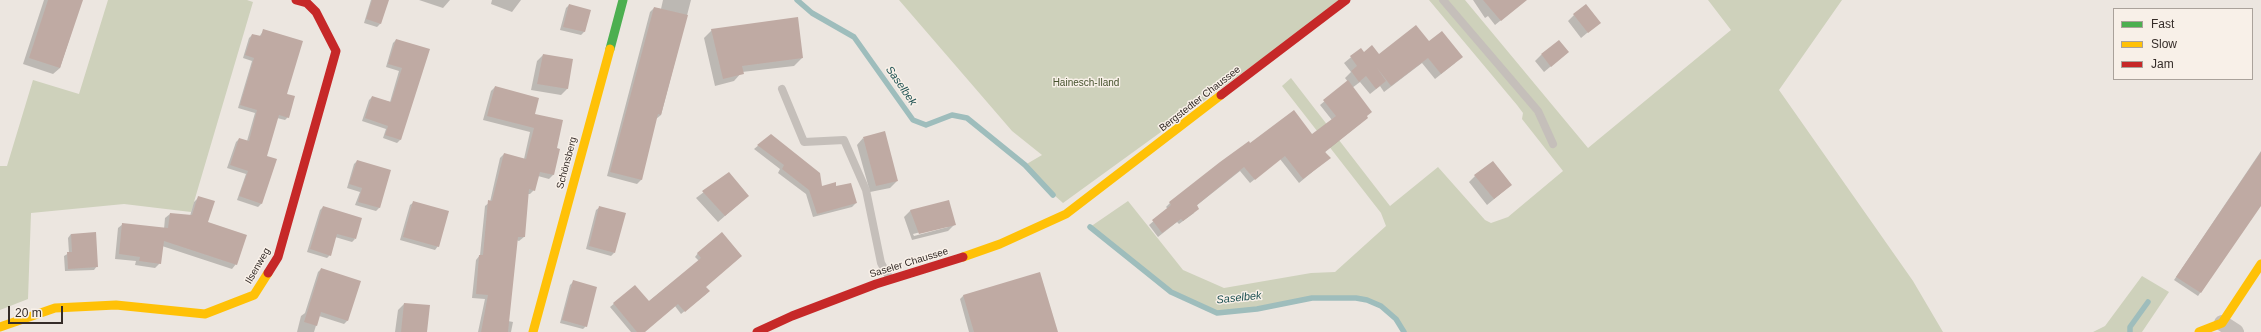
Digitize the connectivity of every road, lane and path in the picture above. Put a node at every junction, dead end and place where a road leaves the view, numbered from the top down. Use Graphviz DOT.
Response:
graph roads {
  1 [pos="296,0"];
  2 [pos="623,0"];
  3 [pos="1346,0"];
  4 [pos="1443,0"];
  5 [pos="782,89"];
  6 [pos="1553,144"];
  7 [pos="1066,214"];
  8 [pos="2261,264"];
  9 [pos="890,280"];
  10 [pos="2222,323"];
  11 [pos="0,327"];
  12 [pos="533,332"];
  13 [pos="757,332"];
  14 [pos="2199,332"];
  15 [pos="2236,332"];
  1 -- 11 [label="street, Ilsenweg"];
  2 -- 12 [label="street, Schönsberg"];
  3 -- 7 [label="street, Bergstedter Chaussee"];
  4 -- 6 [label="lane"];
  5 -- 9 [label="lane"];
  7 -- 9 [label="street, Saseler Chaussee"];
  8 -- 10 [label="street"];
  9 -- 13 [label="street, Saseler Chaussee"];
  10 -- 14 [label="street"];
  10 -- 15 [label="street"];
}
